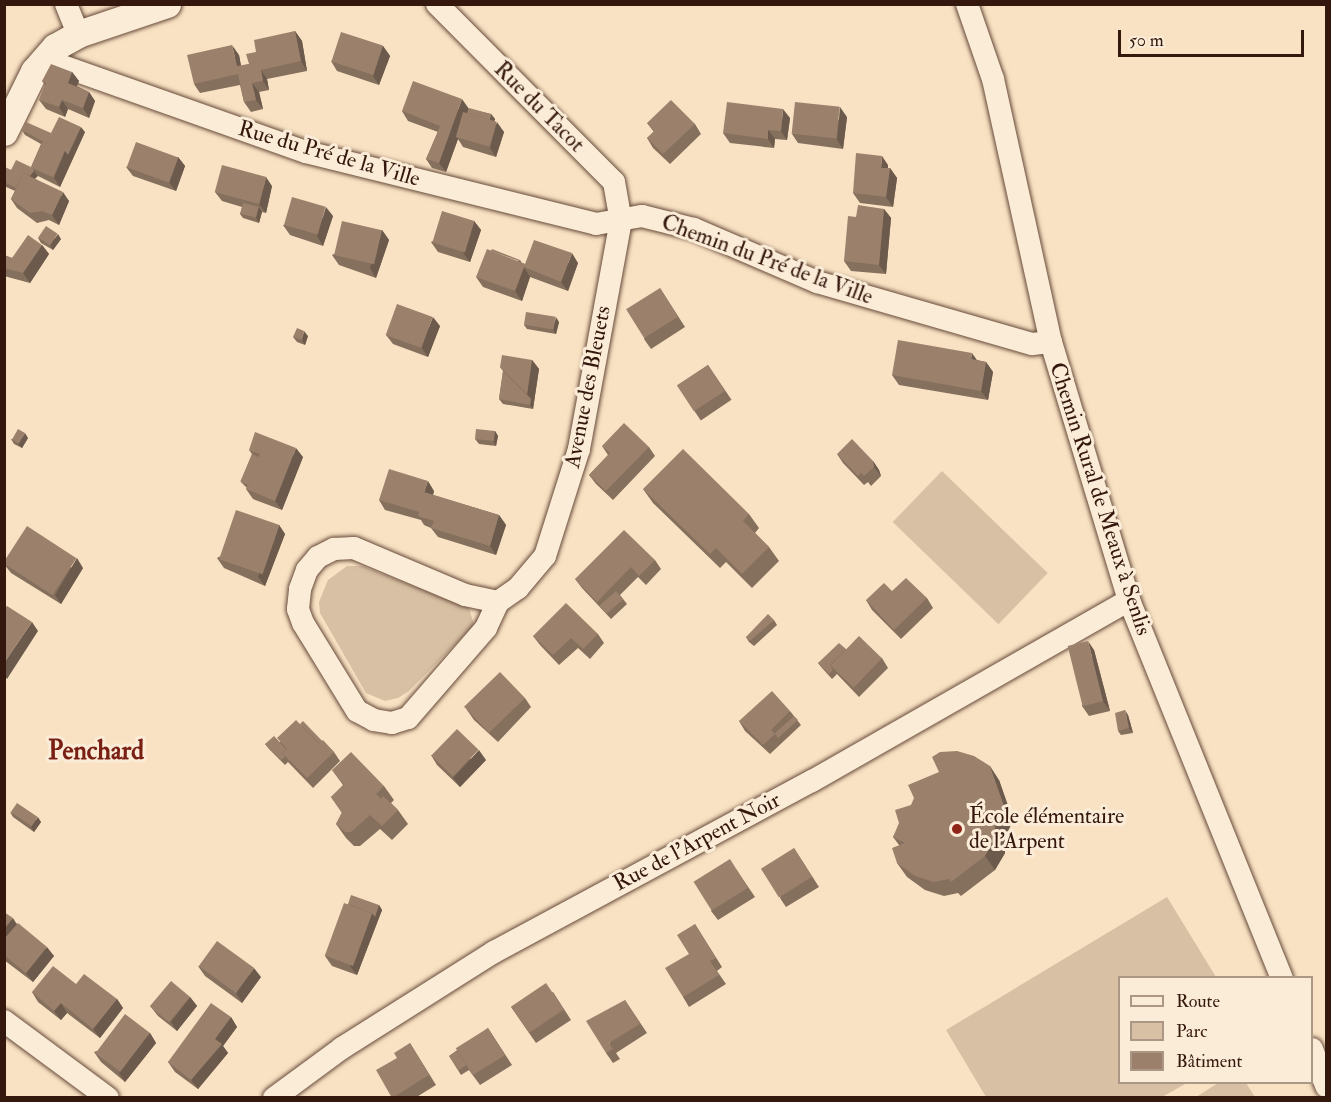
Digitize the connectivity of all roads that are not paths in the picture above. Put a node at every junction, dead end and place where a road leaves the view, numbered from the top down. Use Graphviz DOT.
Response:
graph roads {
  1 [pos="66,4"];
  2 [pos="167,4"];
  3 [pos="438,4"];
  4 [pos="967,4"];
  5 [pos="78,34"];
  6 [pos="43,59"];
  7 [pos="4,132"];
  8 [pos="621,220"];
  9 [pos="1051,342"];
  10 [pos="1129,600"];
  11 [pos="498,602"];
  12 [pos="1281,976"];
  13 [pos="4,1022"];
  14 [pos="1313,1054"];
  15 [pos="1326,1086"];
  16 [pos="108,1098"];
  17 [pos="274,1098"];
  1 -- 5 [label="street"];
  2 -- 5 [label="street"];
  3 -- 8 [label="street, Rue du Tacot"];
  4 -- 9 [label="street, Chemin Rural de Meaux à Senlis"];
  5 -- 6 [label="street"];
  6 -- 7 [label="street"];
  6 -- 8 [label="street, Rue du Pré de la Ville"];
  8 -- 9 [label="street, Chemin du Pré de la Ville"];
  8 -- 11 [label="street, Avenue des Bleuets"];
  9 -- 10 [label="street, Chemin Rural de Meaux à Senlis"];
  10 -- 12 [label="street, Chemin Rural de Meaux à Senlis"];
  10 -- 17 [label="street, Rue de l'Arpent Noir"];
  11 -- 11 [label="street, Avenue des Bleuets"];
  13 -- 16 [label="street"];
  14 -- 15 [label="street"];
}
